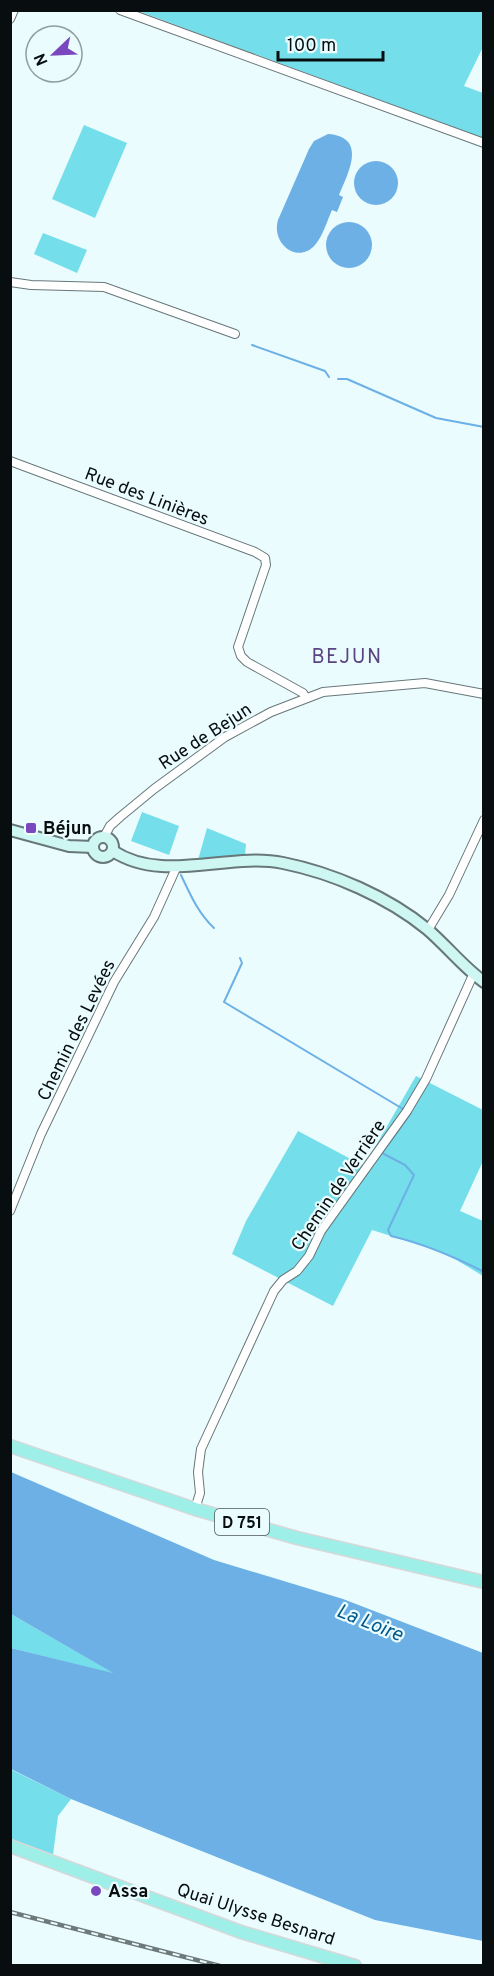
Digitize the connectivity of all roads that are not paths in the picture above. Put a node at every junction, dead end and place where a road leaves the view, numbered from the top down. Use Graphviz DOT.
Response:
graph roads {
  1 [pos="14,10"];
  2 [pos="120,10"];
  3 [pos="10,19"];
  4 [pos="483,143"];
  5 [pos="10,282"];
  6 [pos="235,334"];
  7 [pos="10,461"];
  8 [pos="483,694"];
  9 [pos="306,698"];
  10 [pos="483,820"];
  11 [pos="10,830"];
  12 [pos="104,837"];
  13 [pos="93,848"];
  14 [pos="113,851"];
  15 [pos="177,866"];
  16 [pos="428,930"];
  17 [pos="473,975"];
  18 [pos="483,982"];
  19 [pos="10,1211"];
  20 [pos="10,1446"];
  21 [pos="195,1509"];
  22 [pos="483,1582"];
  23 [pos="10,1846"];
  24 [pos="355,1965"];
  1 -- 3 [label="street"];
  2 -- 4 [label="street"];
  5 -- 6 [label="street"];
  7 -- 9 [label="street, Rue des Linières"];
  8 -- 9 [label="street, Rue de Bejun"];
  9 -- 12 [label="street, Rue de Bejun"];
  10 -- 16 [label="street"];
  11 -- 13 [label="street"];
  12 -- 13 [label="street"];
  12 -- 14 [label="street"];
  13 -- 14 [label="street"];
  14 -- 15 [label="street"];
  15 -- 16 [label="street"];
  15 -- 19 [label="street, Chemin des Levées"];
  16 -- 17 [label="street"];
  17 -- 18 [label="street"];
  17 -- 21 [label="street, Chemin de Verrière"];
  20 -- 21 [label="main road, D 751"];
  21 -- 22 [label="main road, D 751"];
  23 -- 24 [label="main road, Quai Ulysse Besnard"];
}
